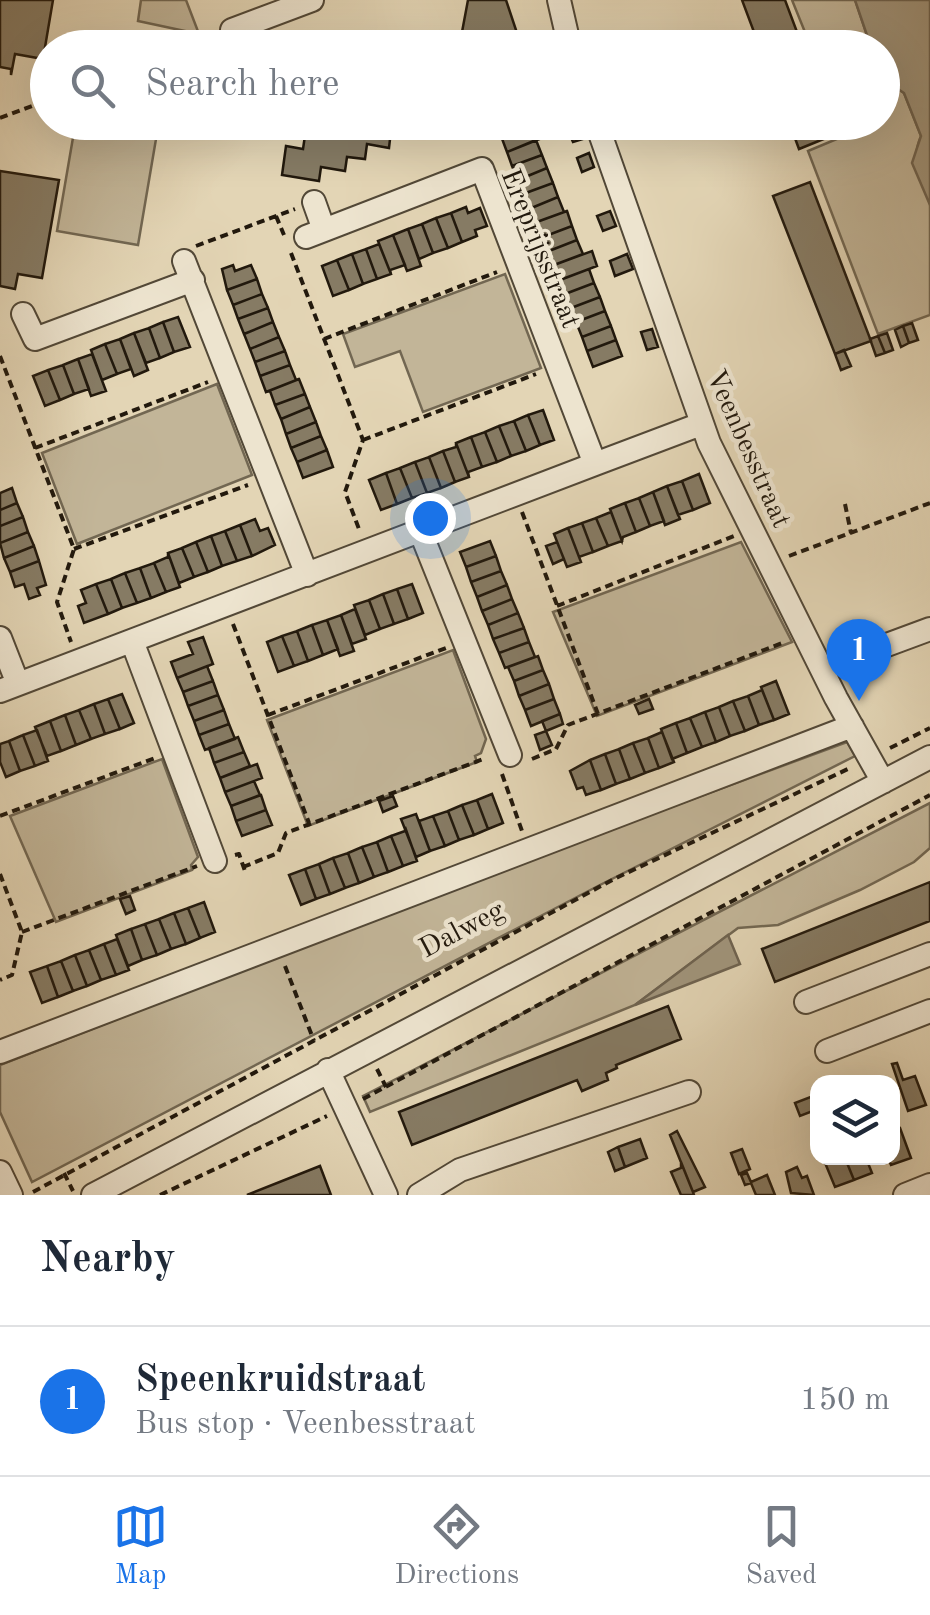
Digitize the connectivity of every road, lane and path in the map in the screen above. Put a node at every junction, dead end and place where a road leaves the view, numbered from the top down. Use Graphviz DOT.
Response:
graph roads {
  1 [pos="312,0"];
  2 [pos="559,0"];
  3 [pos="232,30"];
  4 [pos="566,30"];
  5 [pos="30,107"];
  6 [pos="0,118"];
  7 [pos="602,140"];
  8 [pos="314,202"];
  9 [pos="276,216"];
  10 [pos="519,264"];
  11 [pos="189,270"];
  12 [pos="23,314"];
  13 [pos="324,339"];
  14 [pos="0,356"];
  15 [pos="558,366"];
  16 [pos="230,374"];
  17 [pos="701,424"];
  18 [pos="363,440"];
  19 [pos="35,448"];
  20 [pos="595,464"];
  21 [pos="270,478"];
  22 [pos="516,495"];
  23 [pos="930,503"];
  24 [pos="845,504"];
  25 [pos="752,530"];
  26 [pos="421,533"];
  27 [pos="851,533"];
  28 [pos="74,549"];
  29 [pos="368,552"];
  30 [pos="768,564"];
  31 [pos="308,575"];
  32 [pos="226,606"];
  33 [pos="557,606"];
  34 [pos="930,629"];
  35 [pos="804,635"];
  36 [pos="0,638"];
  37 [pos="464,640"];
  38 [pos="132,641"];
  39 [pos="78,661"];
  40 [pos="822,669"];
  41 [pos="9,688"];
  42 [pos="598,714"];
  43 [pos="268,715"];
  44 [pos="852,726"];
  45 [pos="930,728"];
  46 [pos="174,751"];
  47 [pos="930,757"];
  48 [pos="869,758"];
  49 [pos="506,761"];
  50 [pos="883,782"];
  51 [pos="930,796"];
  52 [pos="0,816"];
  53 [pos="310,824"];
  54 [pos="529,849"];
  55 [pos="216,861"];
  56 [pos="243,867"];
  57 [pos="0,874"];
  58 [pos="22,932"];
  59 [pos="277,946"];
  60 [pos="930,954"];
  61 [pos="0,980"];
  62 [pos="806,1002"];
  63 [pos="930,1011"];
  64 [pos="314,1041"];
  65 [pos="827,1050"];
  66 [pos="0,1052"];
  67 [pos="328,1070"];
  68 [pos="689,1092"];
  69 [pos="346,1108"];
  70 [pos="0,1172"];
  71 [pos="64,1172"];
  72 [pos="930,1185"];
  73 [pos="11,1195"];
  74 [pos="28,1195"];
  75 [pos="75,1195"];
  76 [pos="92,1195"];
  77 [pos="160,1195"];
  78 [pos="386,1195"];
  79 [pos="419,1195"];
  80 [pos="904,1195"];
  1 -- 3 [label="street"];
  2 -- 4 [label="street"];
  5 -- 6 [label="path"];
  7 -- 17 [label="street, Veenbesstraat"];
  8 -- 9 [label="path"];
  8 -- 10 [label="street, Ereprijsstraat"];
  9 -- 11 [label="path"];
  9 -- 13 [label="path"];
  10 -- 13 [label="path"];
  10 -- 15 [label="street, Ereprijsstraat"];
  11 -- 12 [label="street"];
  11 -- 16 [label="street"];
  13 -- 18 [label="path"];
  14 -- 19 [label="path"];
  15 -- 18 [label="path"];
  15 -- 20 [label="street, Ereprijsstraat"];
  16 -- 19 [label="path"];
  16 -- 21 [label="street"];
  17 -- 20 [label="street"];
  17 -- 25 [label="street, Veenbesstraat"];
  18 -- 29 [label="path"];
  19 -- 28 [label="path"];
  20 -- 22 [label="street"];
  21 -- 28 [label="path"];
  21 -- 31 [label="street"];
  22 -- 26 [label="street"];
  22 -- 33 [label="path"];
  23 -- 27 [label="path"];
  24 -- 27 [label="path"];
  25 -- 30 [label="street, Veenbesstraat"];
  25 -- 33 [label="path"];
  26 -- 29 [label="street"];
  26 -- 37 [label="street"];
  27 -- 30 [label="path"];
  28 -- 39 [label="path"];
  29 -- 31 [label="street"];
  30 -- 35 [label="street, Veenbesstraat"];
  31 -- 32 [label="street"];
  32 -- 38 [label="street"];
  32 -- 43 [label="path"];
  33 -- 42 [label="path"];
  34 -- 40 [label="street"];
  35 -- 40 [label="street, Veenbesstraat"];
  35 -- 42 [label="path"];
  36 -- 41 [label="street"];
  37 -- 43 [label="path"];
  37 -- 49 [label="street"];
  38 -- 39 [label="street"];
  38 -- 46 [label="street"];
  39 -- 41 [label="street"];
  40 -- 44 [label="street, Veenbesstraat"];
  42 -- 49 [label="path"];
  43 -- 53 [label="path"];
  44 -- 48 [label="street, Veenbesstraat"];
  44 -- 54 [label="street"];
  45 -- 48 [label="path, Dalweg"];
  46 -- 52 [label="path"];
  46 -- 55 [label="street"];
  47 -- 50 [label="street"];
  48 -- 50 [label="street, Veenbesstraat"];
  48 -- 64 [label="path, Dalweg"];
  49 -- 53 [label="path"];
  49 -- 54 [label="path"];
  50 -- 67 [label="street"];
  51 -- 69 [label="path"];
  53 -- 56 [label="path"];
  54 -- 59 [label="street"];
  55 -- 58 [label="path"];
  57 -- 58 [label="path"];
  58 -- 61 [label="path"];
  59 -- 64 [label="path"];
  59 -- 66 [label="street"];
  60 -- 62 [label="street"];
  63 -- 65 [label="street"];
  64 -- 71 [label="path, Dalweg"];
  67 -- 69 [label="street"];
  67 -- 76 [label="street"];
  68 -- 79 [label="street"];
  69 -- 77 [label="path"];
  69 -- 78 [label="street"];
  70 -- 73 [label="street"];
  71 -- 74 [label="path, Dalweg"];
  71 -- 75 [label="path"];
  72 -- 80 [label="street"];
}
